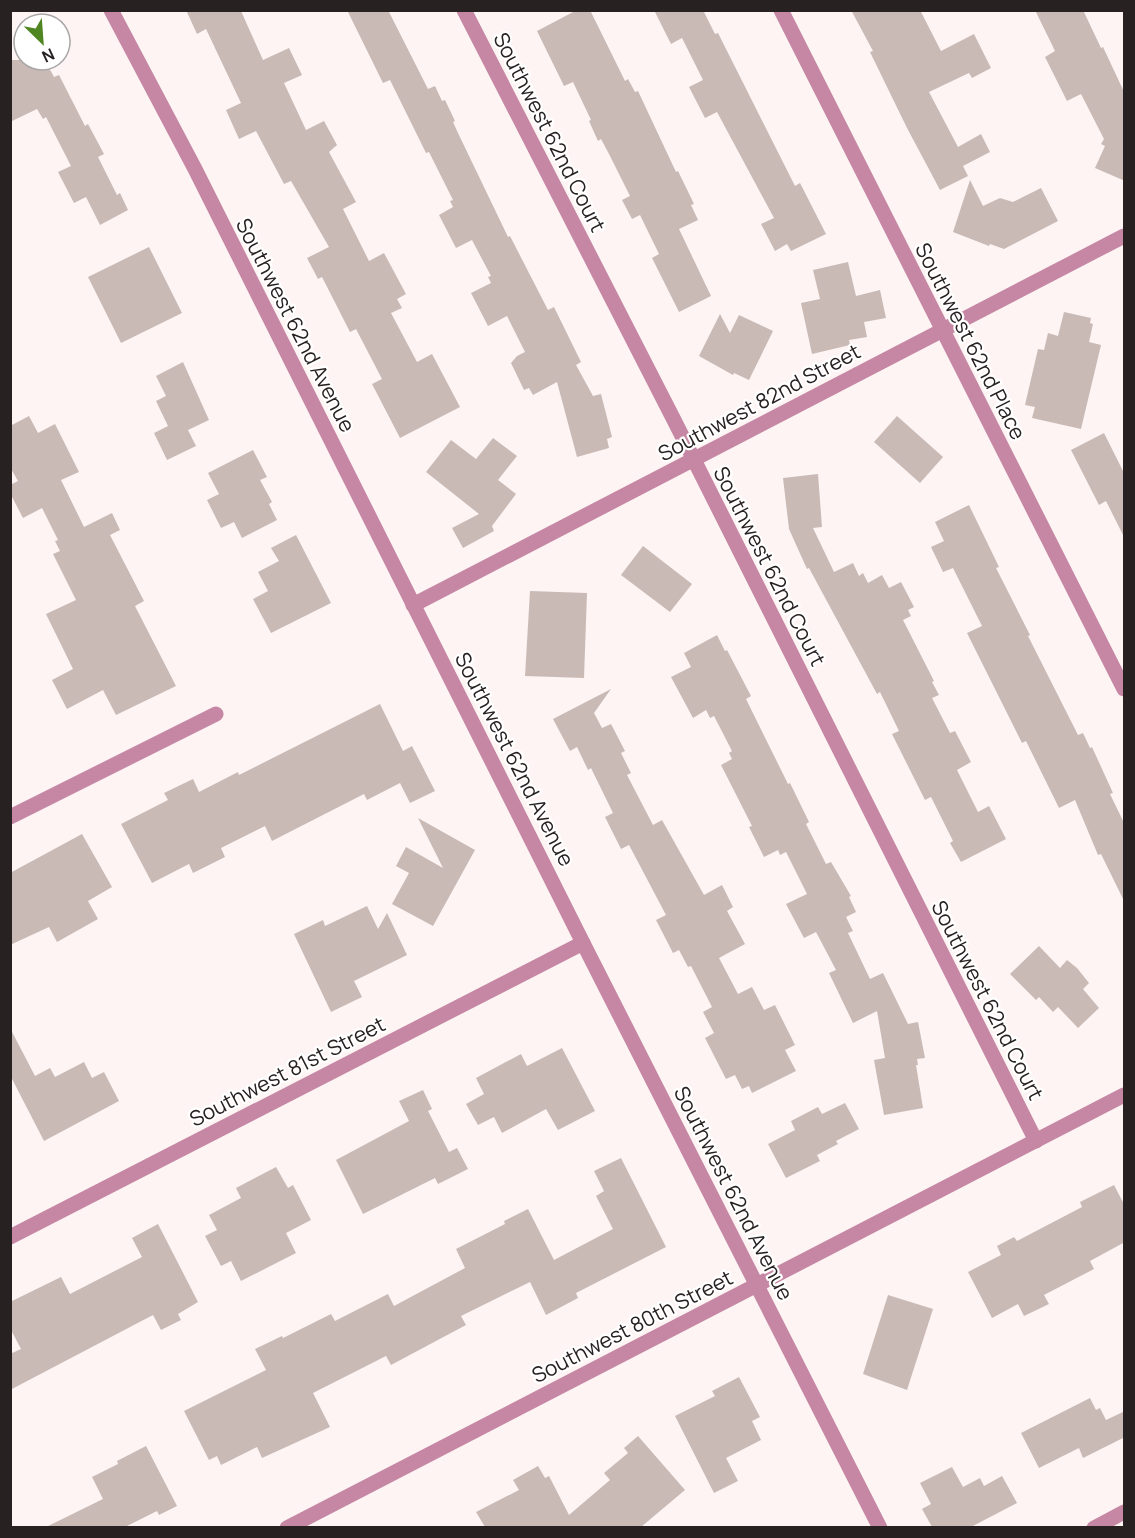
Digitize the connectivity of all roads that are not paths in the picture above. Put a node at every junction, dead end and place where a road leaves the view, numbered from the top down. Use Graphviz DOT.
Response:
graph roads {
  1 [pos="111,10"];
  2 [pos="464,10"];
  3 [pos="781,10"];
  4 [pos="1125,236"];
  5 [pos="942,330"];
  6 [pos="693,460"];
  7 [pos="413,605"];
  8 [pos="1125,689"];
  9 [pos="216,714"];
  10 [pos="10,817"];
  11 [pos="583,943"];
  12 [pos="1125,1095"];
  13 [pos="1036,1141"];
  14 [pos="10,1237"];
  15 [pos="757,1285"];
  16 [pos="1125,1512"];
  17 [pos="287,1527"];
  18 [pos="880,1527"];
  19 [pos="1094,1527"];
  1 -- 7 [label="street, Southwest 62nd Avenue"];
  2 -- 6 [label="street, Southwest 62nd Court"];
  3 -- 5 [label="street, Southwest 62nd Place"];
  4 -- 5 [label="street, Southwest 82nd Street"];
  5 -- 6 [label="street, Southwest 82nd Street"];
  5 -- 8 [label="street, Southwest 62nd Place"];
  6 -- 7 [label="street, Southwest 82nd Street"];
  6 -- 13 [label="street, Southwest 62nd Court"];
  7 -- 11 [label="street, Southwest 62nd Avenue"];
  9 -- 10 [label="street"];
  11 -- 14 [label="street, Southwest 81st Street"];
  11 -- 15 [label="street, Southwest 62nd Avenue"];
  12 -- 13 [label="street, Southwest 80th Street"];
  13 -- 15 [label="street, Southwest 80th Street"];
  15 -- 17 [label="street, Southwest 80th Street"];
  15 -- 18 [label="street, Southwest 62nd Avenue"];
  16 -- 19 [label="street"];
}
